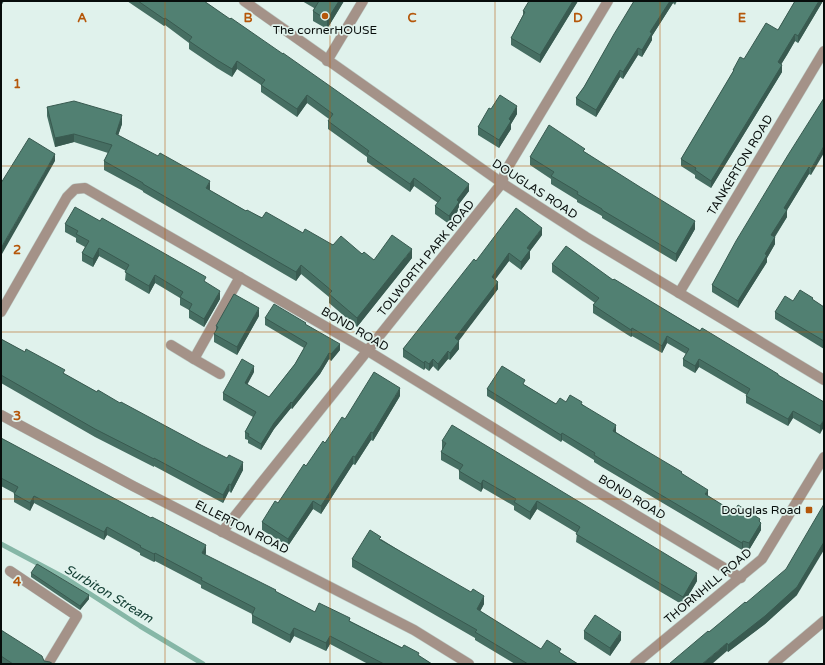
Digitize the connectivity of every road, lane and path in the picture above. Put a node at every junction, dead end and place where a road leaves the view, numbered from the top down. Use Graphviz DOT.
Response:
graph roads {
  1 [pos="244,1"];
  2 [pos="363,1"];
  3 [pos="608,1"];
  4 [pos="824,51"];
  5 [pos="327,61"];
  6 [pos="502,183"];
  7 [pos="240,277"];
  8 [pos="678,293"];
  9 [pos="1,312"];
  10 [pos="171,345"];
  11 [pos="368,351"];
  12 [pos="194,359"];
  13 [pos="220,374"];
  14 [pos="824,380"];
  15 [pos="1,415"];
  16 [pos="824,457"];
  17 [pos="222,532"];
  18 [pos="10,571"];
  19 [pos="741,578"];
  20 [pos="824,621"];
  21 [pos="48,664"];
  22 [pos="469,664"];
  23 [pos="635,664"];
  24 [pos="773,664"];
  1 -- 5 [label="street, DOUGLAS ROAD"];
  2 -- 5 [label="street"];
  3 -- 6 [label="street, TOLWORTH PARK ROAD"];
  4 -- 8 [label="street, TANKERTON ROAD"];
  5 -- 6 [label="street, DOUGLAS ROAD"];
  6 -- 8 [label="street, DOUGLAS ROAD"];
  6 -- 11 [label="street, TOLWORTH PARK ROAD"];
  7 -- 9 [label="street, BOND ROAD"];
  7 -- 11 [label="street, BOND ROAD"];
  7 -- 12 [label="street"];
  8 -- 14 [label="street, DOUGLAS ROAD"];
  10 -- 12 [label="street"];
  11 -- 17 [label="street, TOLWORTH PARK ROAD"];
  11 -- 19 [label="street, BOND ROAD"];
  12 -- 13 [label="street"];
  15 -- 17 [label="street, ELLERTON ROAD"];
  16 -- 19 [label="street, THORNHILL ROAD"];
  17 -- 22 [label="street, ELLERTON ROAD"];
  18 -- 21 [label="street"];
  19 -- 23 [label="street, THORNHILL ROAD"];
  20 -- 24 [label="street"];
}
